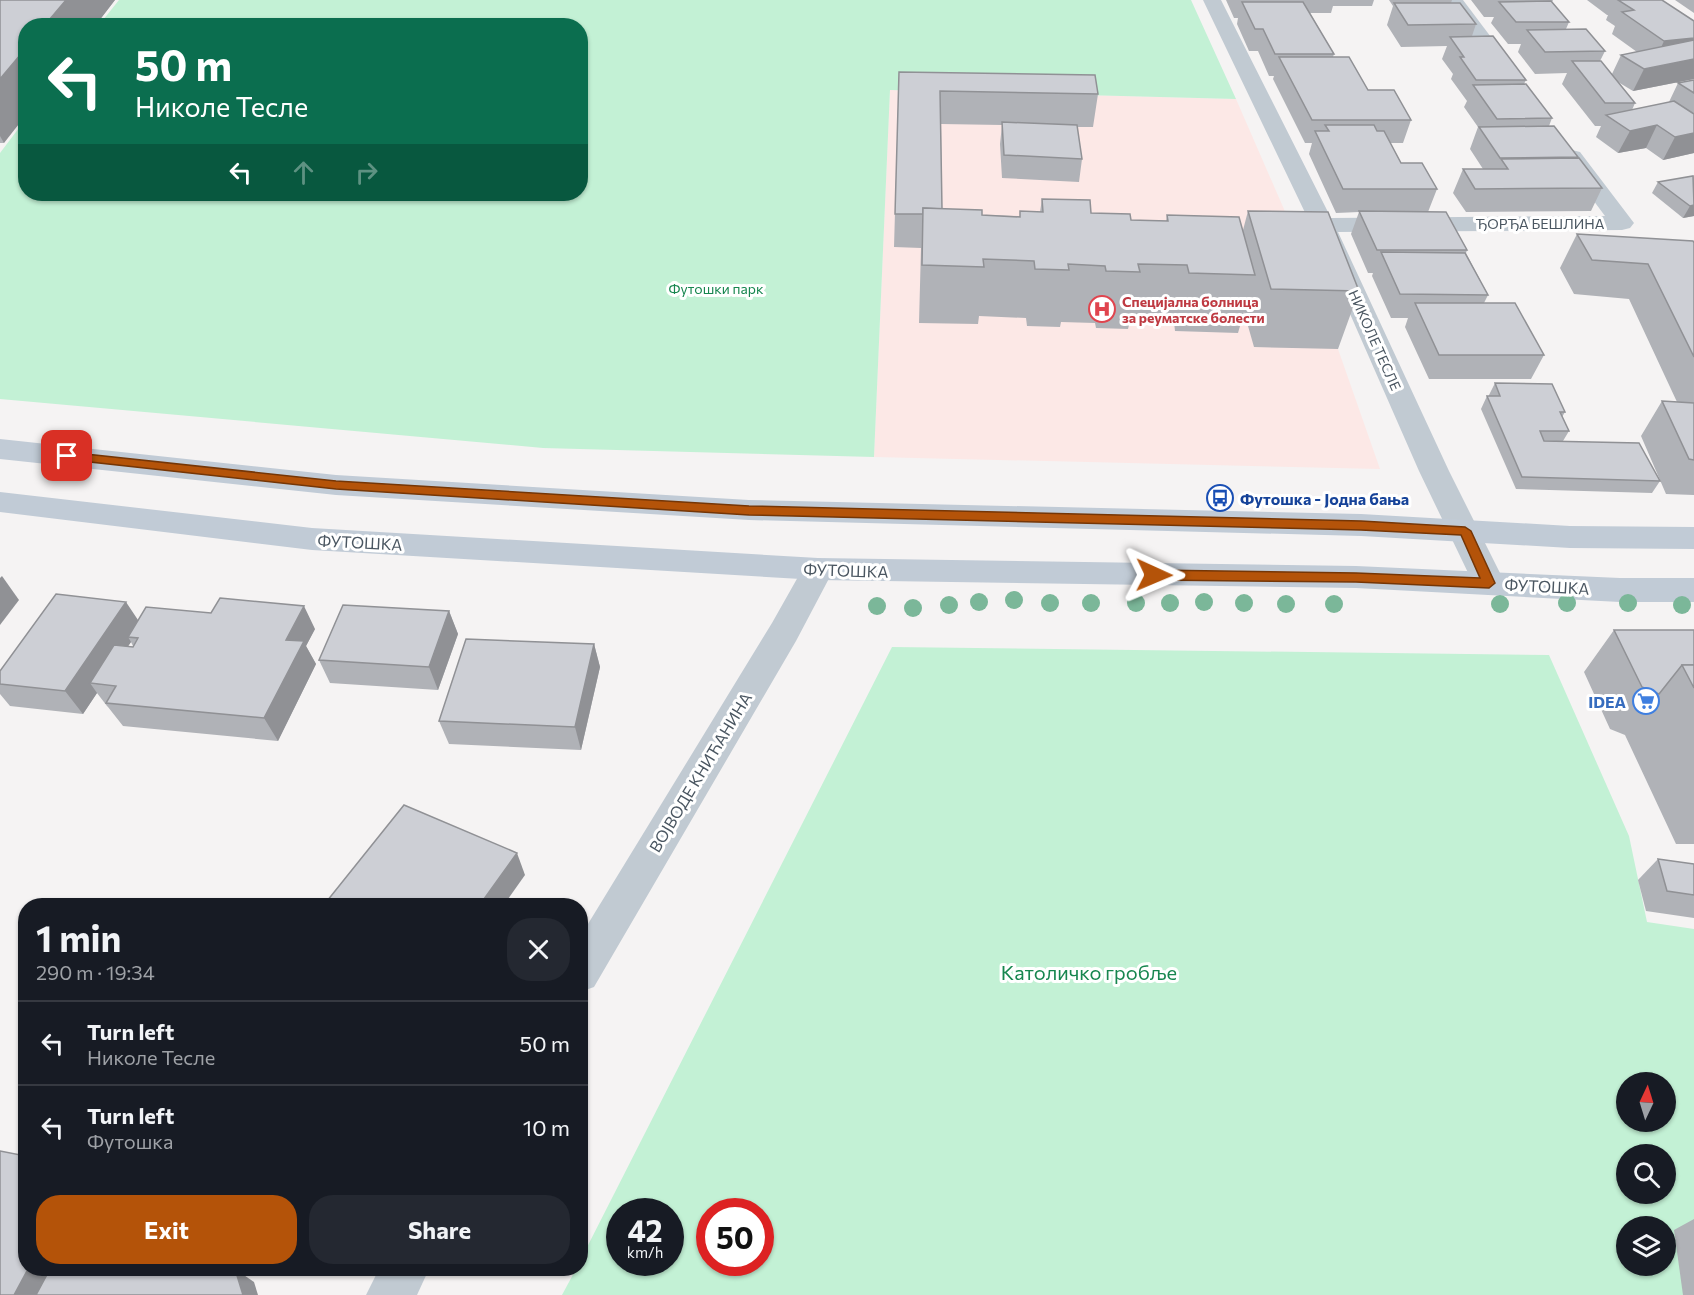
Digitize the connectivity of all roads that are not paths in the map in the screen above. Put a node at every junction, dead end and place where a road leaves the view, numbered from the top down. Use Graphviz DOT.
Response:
graph roads {
  1 [pos="1212,0"];
  2 [pos="1453,0"];
  3 [pos="1524,93"];
  4 [pos="1559,139"];
  5 [pos="1323,225"];
  6 [pos="0,449"];
  7 [pos="0,502"];
  8 [pos="1465,531"];
  9 [pos="1694,538"];
  10 [pos="818,569"];
  11 [pos="1489,583"];
  12 [pos="1694,590"];
  13 [pos="588,961"];
  14 [pos="402,1276"];
  15 [pos="390,1295"];
  1 -- 5 [label="street, НИКОЛЕ ТЕСЛЕ"];
  2 -- 3 [label="street"];
  4 -- 5 [label="street, ЂОРЂА БЕШЛИНА"];
  5 -- 8 [label="street, НИКОЛЕ ТЕСЛЕ"];
  6 -- 8 [label="main road"];
  7 -- 10 [label="main road, ФУТОШКА"];
  8 -- 9 [label="main road"];
  8 -- 11 [label="street, НИКОЛЕ ТЕСЛЕ"];
  10 -- 11 [label="main road, ФУТОШКА"];
  10 -- 13 [label="street, ВОЈВОДЕ КНИЋАНИНА"];
  11 -- 12 [label="main road, ФУТОШКА"];
  14 -- 15 [label="street"];
}
